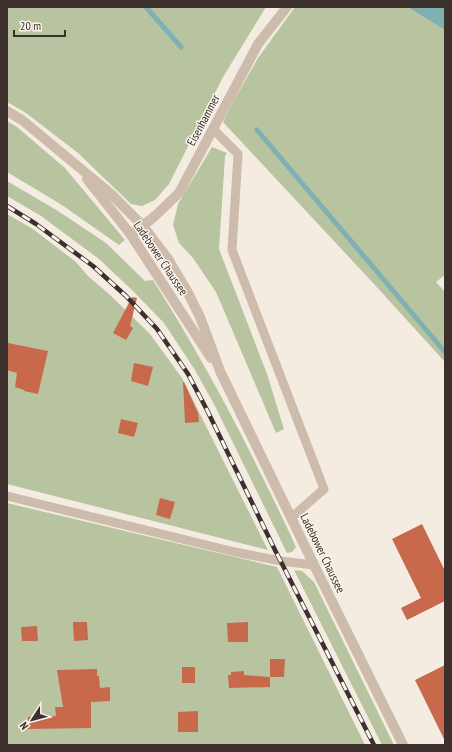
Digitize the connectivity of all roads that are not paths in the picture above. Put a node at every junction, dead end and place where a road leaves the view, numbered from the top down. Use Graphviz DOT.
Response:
graph roads {
  1 [pos="287,7"];
  2 [pos="7,111"];
  3 [pos="213,129"];
  4 [pos="75,164"];
  5 [pos="143,226"];
  6 [pos="131,235"];
  7 [pos="220,371"];
  8 [pos="7,496"];
  9 [pos="291,518"];
  10 [pos="314,566"];
  11 [pos="403,745"];
  1 -- 3 [label="street, Eisenhammer"];
  2 -- 4 [label="street, Ladebower Chaussee"];
  3 -- 5 [label="street, Eisenhammer"];
  3 -- 9 [label="lane"];
  4 -- 5 [label="street, Ladebower Chaussee"];
  4 -- 6 [label="street, Ladebower Chaussee"];
  5 -- 6 [label="street, Eisenhammer"];
  5 -- 7 [label="street, Ladebower Chaussee"];
  6 -- 7 [label="street, Ladebower Chaussee"];
  7 -- 9 [label="street, Ladebower Chaussee"];
  8 -- 10 [label="lane"];
  9 -- 10 [label="street, Ladebower Chaussee"];
  10 -- 11 [label="street, Ladebower Chaussee"];
}
